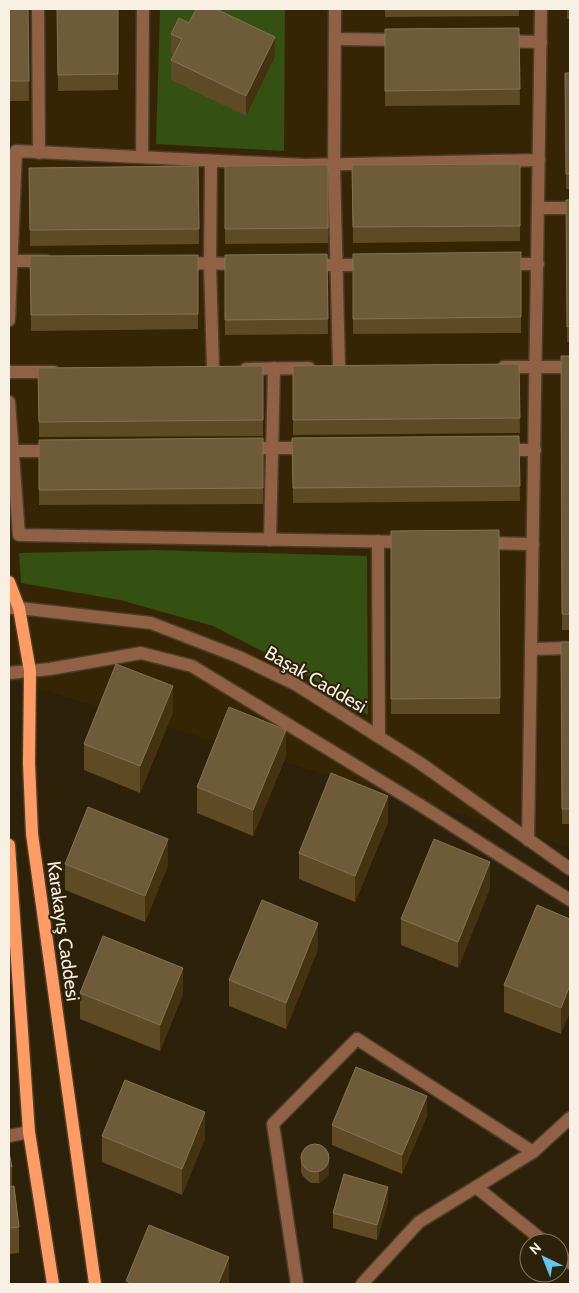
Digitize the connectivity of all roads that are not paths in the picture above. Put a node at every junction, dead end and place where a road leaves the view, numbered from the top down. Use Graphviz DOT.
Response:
graph roads {
  1 [pos="38,9"];
  2 [pos="144,9"];
  3 [pos="335,9"];
  4 [pos="541,9"];
  5 [pos="334,39"];
  6 [pos="413,40"];
  7 [pos="492,41"];
  8 [pos="541,42"];
  9 [pos="39,153"];
  10 [pos="142,158"];
  11 [pos="539,160"];
  12 [pos="211,161"];
  13 [pos="334,164"];
  14 [pos="538,208"];
  15 [pos="570,208"];
  16 [pos="11,261"];
  17 [pos="61,262"];
  18 [pos="171,263"];
  19 [pos="210,264"];
  20 [pos="249,264"];
  21 [pos="490,264"];
  22 [pos="538,264"];
  23 [pos="298,265"];
  24 [pos="384,265"];
  25 [pos="336,266"];
  26 [pos="9,320"];
  27 [pos="487,366"];
  28 [pos="536,367"];
  29 [pos="570,367"];
  30 [pos="274,368"];
  31 [pos="67,371"];
  32 [pos="9,372"];
  33 [pos="9,402"];
  34 [pos="272,448"];
  35 [pos="320,448"];
  36 [pos="232,449"];
  37 [pos="486,450"];
  38 [pos="535,450"];
  39 [pos="12,451"];
  40 [pos="62,451"];
  41 [pos="270,540"];
  42 [pos="378,542"];
  43 [pos="416,542"];
  44 [pos="475,543"];
  45 [pos="533,544"];
  46 [pos="9,582"];
  47 [pos="14,608"];
  48 [pos="570,648"];
  49 [pos="531,649"];
  50 [pos="30,671"];
  51 [pos="9,673"];
  52 [pos="379,737"];
  53 [pos="528,840"];
  54 [pos="9,845"];
  55 [pos="570,869"];
  56 [pos="570,900"];
  57 [pos="570,1118"];
  58 [pos="29,1132"];
  59 [pos="9,1136"];
  60 [pos="533,1152"];
  61 [pos="476,1187"];
  62 [pos="534,1233"];
  63 [pos="53,1284"];
  64 [pos="95,1284"];
  65 [pos="297,1284"];
  66 [pos="362,1284"];
  1 -- 9 [label="street"];
  2 -- 10 [label="street"];
  3 -- 5 [label="street"];
  4 -- 8 [label="street"];
  5 -- 6 [label="street"];
  5 -- 13 [label="street"];
  7 -- 8 [label="street"];
  8 -- 11 [label="street"];
  9 -- 10 [label="street"];
  9 -- 16 [label="street"];
  10 -- 12 [label="street"];
  11 -- 13 [label="street"];
  11 -- 14 [label="street"];
  12 -- 13 [label="street"];
  12 -- 19 [label="street"];
  13 -- 25 [label="street"];
  14 -- 15 [label="street"];
  14 -- 22 [label="street"];
  16 -- 17 [label="street"];
  16 -- 26 [label="street"];
  18 -- 19 [label="street"];
  19 -- 20 [label="street"];
  19 -- 30 [label="street"];
  21 -- 22 [label="street"];
  22 -- 28 [label="street"];
  23 -- 25 [label="street"];
  24 -- 25 [label="street"];
  25 -- 30 [label="street"];
  27 -- 28 [label="street"];
  28 -- 29 [label="street"];
  28 -- 38 [label="street"];
  30 -- 34 [label="street"];
  31 -- 32 [label="street"];
  33 -- 39 [label="street"];
  34 -- 35 [label="street"];
  34 -- 36 [label="street"];
  34 -- 41 [label="street"];
  37 -- 38 [label="street"];
  38 -- 45 [label="street"];
  39 -- 40 [label="street"];
  39 -- 41 [label="street"];
  41 -- 42 [label="street"];
  42 -- 43 [label="street"];
  42 -- 52 [label="street"];
  44 -- 45 [label="street"];
  45 -- 49 [label="street"];
  46 -- 47 [label="main road, Karakayış Caddesi"];
  47 -- 50 [label="main road, Karakayış Caddesi"];
  47 -- 52 [label="street, Başak Caddesi"];
  48 -- 49 [label="street"];
  49 -- 53 [label="street"];
  50 -- 51 [label="street"];
  50 -- 56 [label="street"];
  50 -- 64 [label="main road, Karakayış Caddesi"];
  52 -- 53 [label="street, Başak Caddesi"];
  53 -- 55 [label="street, Başak Caddesi"];
  54 -- 58 [label="main road"];
  57 -- 60 [label="street"];
  58 -- 59 [label="street"];
  58 -- 63 [label="main road"];
  60 -- 61 [label="street"];
  60 -- 65 [label="street"];
  61 -- 62 [label="street"];
  61 -- 66 [label="street"];
}
